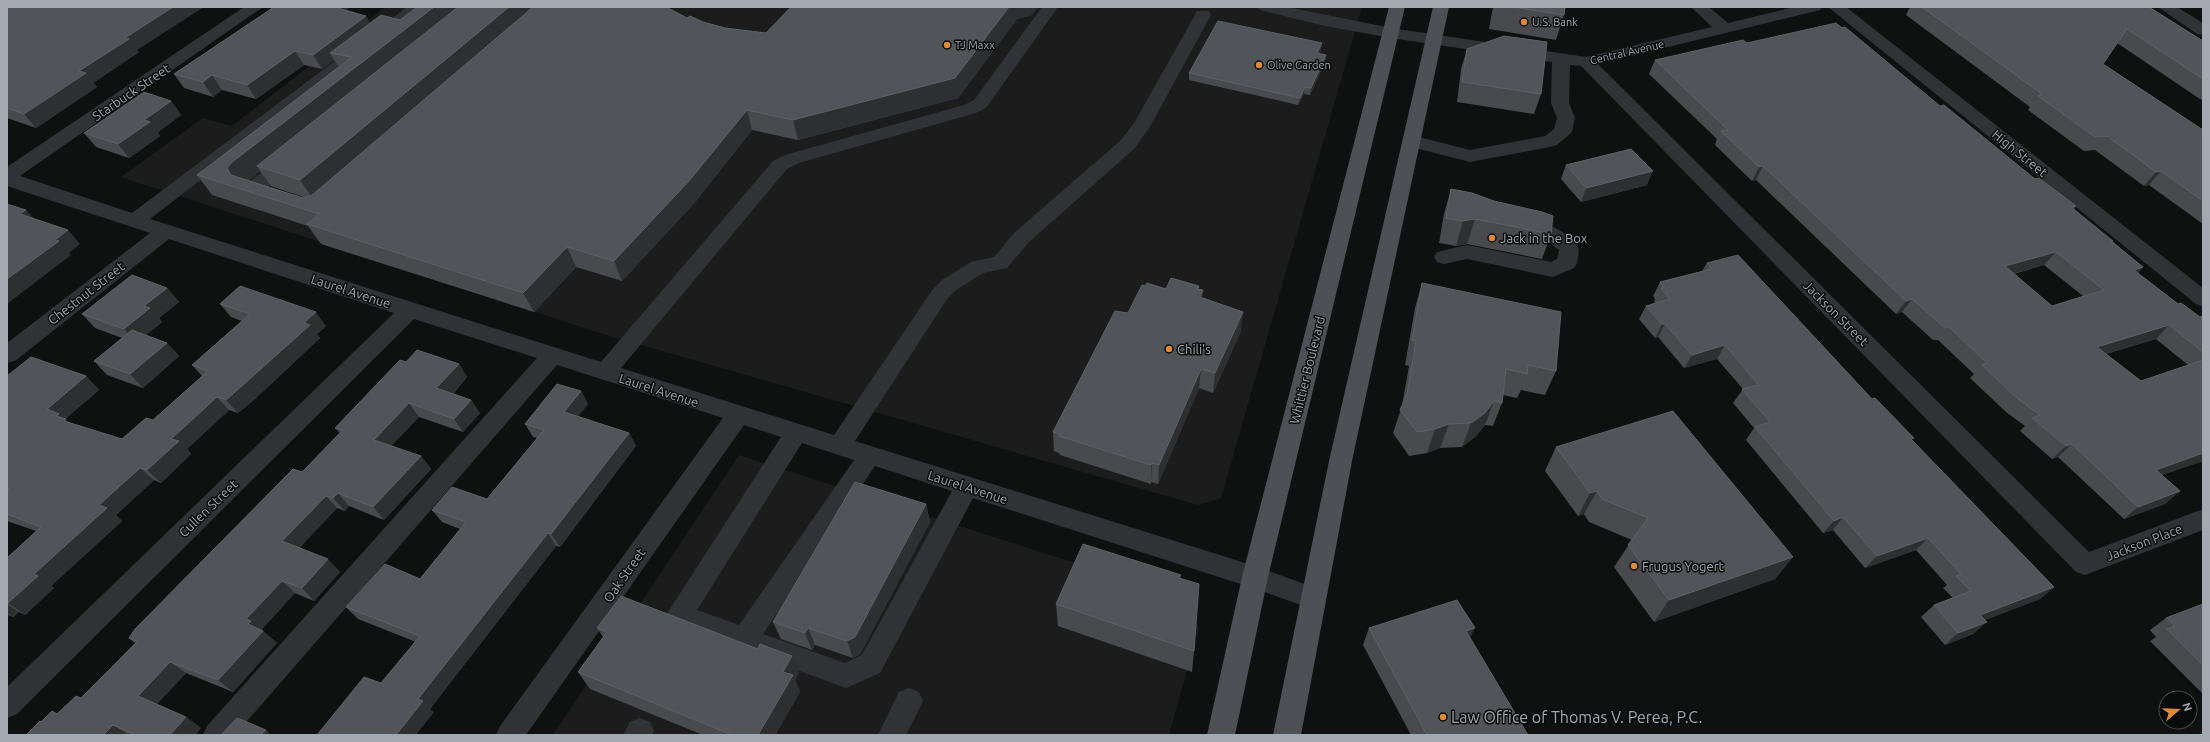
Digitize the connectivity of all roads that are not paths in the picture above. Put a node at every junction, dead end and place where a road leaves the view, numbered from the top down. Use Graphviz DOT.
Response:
graph roads {
  1 [pos="255,7"];
  2 [pos="418,7"];
  3 [pos="1050,7"];
  4 [pos="1266,7"];
  5 [pos="1397,7"];
  6 [pos="1441,7"];
  7 [pos="1700,7"];
  8 [pos="1814,7"];
  9 [pos="1836,7"];
  10 [pos="2166,7"];
  11 [pos="1787,10"];
  12 [pos="1203,15"];
  13 [pos="1725,29"];
  14 [pos="2203,30"];
  15 [pos="1390,33"];
  16 [pos="1434,40"];
  17 [pos="1561,59"];
  18 [pos="1586,62"];
  19 [pos="1411,141"];
  20 [pos="302,150"];
  21 [pos="7,178"];
  22 [pos="289,201"];
  23 [pos="134,221"];
  24 [pos="1507,222"];
  25 [pos="166,231"];
  26 [pos="1444,257"];
  27 [pos="2203,299"];
  28 [pos="410,310"];
  29 [pos="7,355"];
  30 [pos="552,356"];
  31 [pos="605,372"];
  32 [pos="738,415"];
  33 [pos="796,433"];
  34 [pos="839,446"];
  35 [pos="869,456"];
  36 [pos="966,487"];
  37 [pos="2202,521"];
  38 [pos="2085,564"];
  39 [pos="1255,577"];
  40 [pos="1312,598"];
  41 [pos="745,639"];
  42 [pos="909,702"];
  43 [pos="7,705"];
  44 [pos="218,735"];
  45 [pos="510,735"];
  46 [pos="892,735"];
  47 [pos="1221,735"];
  48 [pos="1287,735"];
  1 -- 21 [label="street, Starbuck Street"];
  2 -- 23 [label="street"];
  3 -- 31 [label="street"];
  4 -- 15 [label="street, Central Avenue"];
  5 -- 15 [label="main road, Whittier Boulevard"];
  6 -- 16 [label="main road"];
  7 -- 13 [label="street"];
  8 -- 11 [label="street, Central Avenue"];
  9 -- 27 [label="street, High Street"];
  10 -- 14 [label="street"];
  11 -- 13 [label="street, Central Avenue"];
  12 -- 34 [label="street"];
  13 -- 18 [label="street, Central Avenue"];
  15 -- 16 [label="street, Central Avenue"];
  15 -- 39 [label="main road, Whittier Boulevard"];
  16 -- 17 [label="street, Central Avenue"];
  16 -- 19 [label="main road"];
  17 -- 18 [label="street, Central Avenue"];
  17 -- 19 [label="street"];
  18 -- 38 [label="street, Jackson Street"];
  19 -- 40 [label="main road"];
  20 -- 22 [label="street"];
  21 -- 23 [label="street, Laurel Avenue"];
  23 -- 25 [label="street, Laurel Avenue"];
  24 -- 26 [label="street"];
  25 -- 28 [label="street, Laurel Avenue"];
  25 -- 29 [label="street, Chestnut Street"];
  28 -- 30 [label="street, Laurel Avenue"];
  28 -- 43 [label="street, Cullen Street"];
  30 -- 31 [label="street, Laurel Avenue"];
  30 -- 44 [label="street"];
  31 -- 32 [label="street, Laurel Avenue"];
  32 -- 33 [label="street, Laurel Avenue"];
  32 -- 45 [label="street, Oak Street"];
  33 -- 34 [label="street, Laurel Avenue"];
  33 -- 41 [label="street"];
  34 -- 35 [label="street, Laurel Avenue"];
  35 -- 36 [label="street, Laurel Avenue"];
  35 -- 41 [label="street"];
  36 -- 39 [label="street, Laurel Avenue"];
  36 -- 41 [label="street"];
  37 -- 38 [label="street, Jackson Place"];
  39 -- 40 [label="street, Laurel Avenue"];
  39 -- 47 [label="main road, Whittier Boulevard"];
  40 -- 48 [label="main road"];
  42 -- 46 [label="street"];
}
